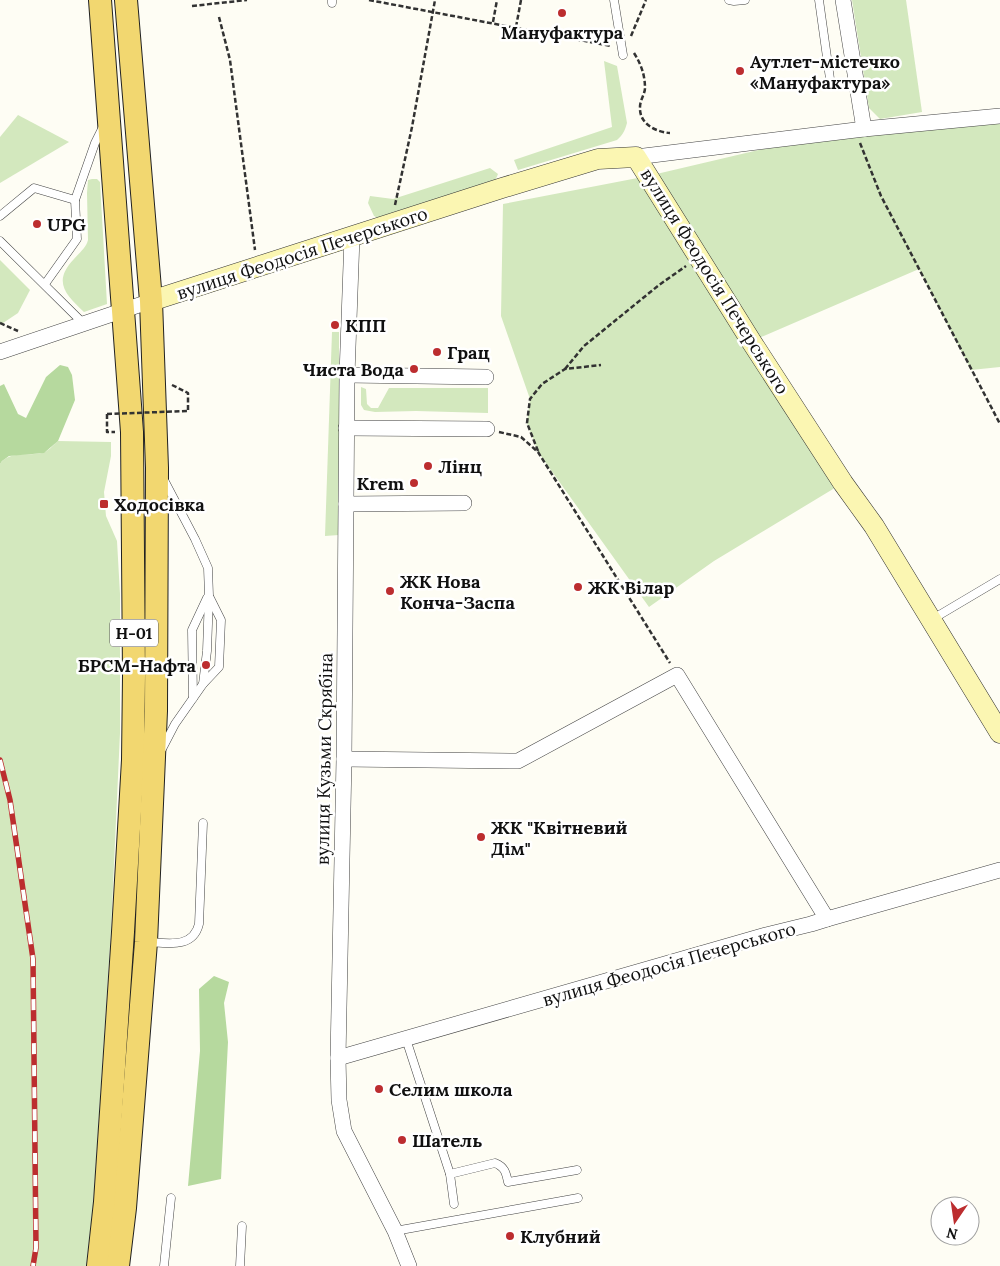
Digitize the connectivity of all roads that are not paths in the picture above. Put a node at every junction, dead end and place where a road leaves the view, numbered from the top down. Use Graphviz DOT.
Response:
graph roads {
  1 [pos="100,0"];
  2 [pos="126,0"];
  3 [pos="614,0"];
  4 [pos="729,0"];
  5 [pos="745,0"];
  6 [pos="819,0"];
  7 [pos="843,0"];
  8 [pos="622,51"];
  9 [pos="831,86"];
  10 [pos="109,114"];
  11 [pos="1000,116"];
  12 [pos="860,130"];
  13 [pos="636,157"];
  14 [pos="75,200"];
  15 [pos="0,216"];
  16 [pos="352,237"];
  17 [pos="0,241"];
  18 [pos="44,284"];
  19 [pos="150,301"];
  20 [pos="124,311"];
  21 [pos="84,324"];
  22 [pos="0,352"];
  23 [pos="347,374"];
  24 [pos="486,377"];
  25 [pos="346,428"];
  26 [pos="487,429"];
  27 [pos="157,468"];
  28 [pos="346,504"];
  29 [pos="464,504"];
  30 [pos="1000,579"];
  31 [pos="209,596"];
  32 [pos="931,620"];
  33 [pos="203,684"];
  34 [pos="193,698"];
  35 [pos="999,729"];
  36 [pos="344,759"];
  37 [pos="155,764"];
  38 [pos="203,823"];
  39 [pos="1000,870"];
  40 [pos="827,919"];
  41 [pos="146,942"];
  42 [pos="406,1040"];
  43 [pos="338,1058"];
  44 [pos="577,1170"];
  45 [pos="450,1174"];
  46 [pos="171,1198"];
  47 [pos="578,1198"];
  48 [pos="454,1204"];
  49 [pos="242,1226"];
  50 [pos="395,1231"];
  51 [pos="98,1266"];
  52 [pos="118,1266"];
  53 [pos="164,1266"];
  54 [pos="240,1266"];
  55 [pos="409,1266"];
  1 -- 10 [label="main road, Н-01"];
  2 -- 19 [label="main road, Н-01"];
  3 -- 8 [label="lane"];
  4 -- 5 [label="lane"];
  6 -- 9 [label="lane"];
  7 -- 12 [label="street"];
  10 -- 14 [label="lane"];
  10 -- 20 [label="main road, Н-01"];
  11 -- 12 [label="street"];
  12 -- 13 [label="street"];
  13 -- 16 [label="street, вулиця Феодосія Печерського"];
  13 -- 32 [label="street, вулиця Феодосія Печерського"];
  14 -- 15 [label="lane"];
  14 -- 18 [label="lane"];
  16 -- 19 [label="street, вулиця Феодосія Печерського"];
  16 -- 23 [label="street, вулиця Кузьми Скрябіна"];
  17 -- 18 [label="lane"];
  18 -- 21 [label="lane"];
  19 -- 20 [label="street"];
  19 -- 27 [label="main road, Н-01"];
  20 -- 21 [label="street"];
  20 -- 51 [label="main road, Н-01"];
  21 -- 22 [label="street"];
  23 -- 24 [label="street"];
  23 -- 25 [label="street, вулиця Кузьми Скрябіна"];
  25 -- 26 [label="street"];
  25 -- 28 [label="street, вулиця Кузьми Скрябіна"];
  27 -- 31 [label="lane"];
  27 -- 37 [label="main road, Н-01"];
  28 -- 29 [label="street"];
  28 -- 36 [label="street, вулиця Кузьми Скрябіна"];
  30 -- 32 [label="lane"];
  31 -- 33 [label="lane"];
  31 -- 33 [label="lane"];
  31 -- 34 [label="lane"];
  32 -- 35 [label="street, вулиця Феодосія Печерського"];
  33 -- 34 [label="lane"];
  34 -- 37 [label="lane"];
  36 -- 40 [label="street"];
  36 -- 43 [label="street, вулиця Кузьми Скрябіна"];
  37 -- 41 [label="main road, Н-01"];
  38 -- 41 [label="lane"];
  39 -- 40 [label="street, вулиця Феодосія Печерського"];
  40 -- 42 [label="street, вулиця Феодосія Печерського"];
  41 -- 52 [label="main road, Н-01"];
  42 -- 43 [label="street, вулиця Феодосія Печерського"];
  42 -- 45 [label="lane"];
  43 -- 50 [label="street, вулиця Кузьми Скрябіна"];
  44 -- 45 [label="lane"];
  45 -- 48 [label="lane"];
  46 -- 53 [label="lane"];
  47 -- 50 [label="lane"];
  49 -- 54 [label="lane"];
  50 -- 55 [label="street, вулиця Кузьми Скрябіна"];
}
